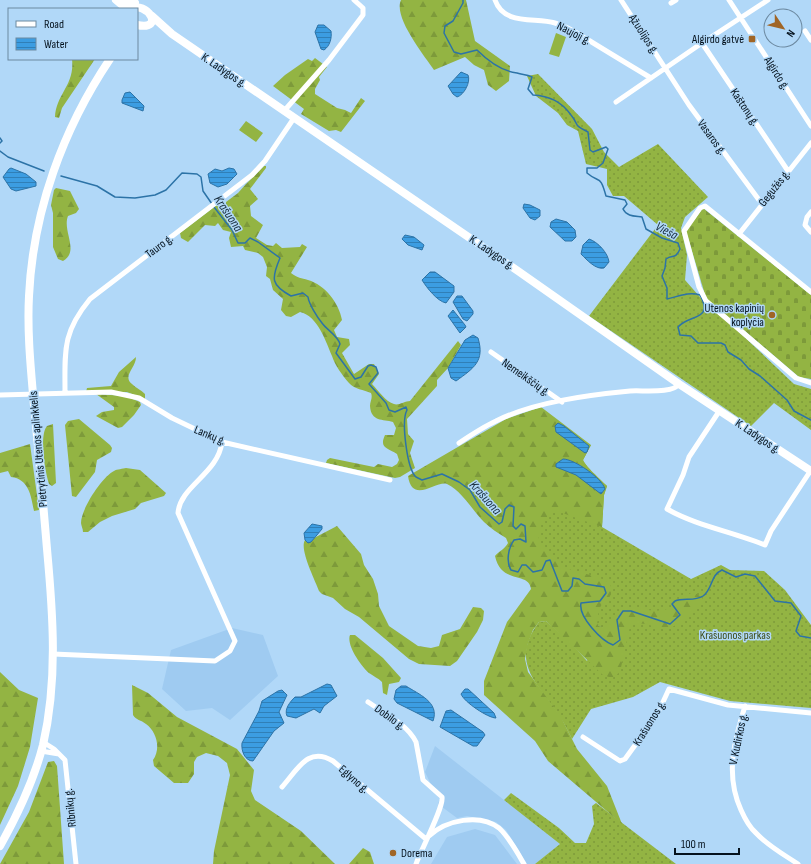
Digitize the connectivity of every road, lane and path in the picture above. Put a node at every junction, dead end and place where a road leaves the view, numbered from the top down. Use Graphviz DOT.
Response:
graph roads {
  1 [pos="116,0"];
  2 [pos="124,0"];
  3 [pos="354,0"];
  4 [pos="495,0"];
  5 [pos="621,0"];
  6 [pos="729,0"];
  7 [pos="768,0"];
  8 [pos="133,6"];
  9 [pos="150,7"];
  10 [pos="126,8"];
  11 [pos="741,18"];
  12 [pos="140,26"];
  13 [pos="805,31"];
  14 [pos="172,34"];
  15 [pos="811,40"];
  16 [pos="702,43"];
  17 [pos="109,60"];
  18 [pos="666,68"];
  19 [pos="651,78"];
  20 [pos="616,102"];
  21 [pos="284,111"];
  22 [pos="294,118"];
  23 [pos="811,126"];
  24 [pos="811,143"];
  25 [pos="788,171"];
  26 [pos="762,204"];
  27 [pos="811,212"];
  28 [pos="811,232"];
  29 [pos="739,234"];
  30 [pos="811,292"];
  31 [pos="491,352"];
  32 [pos="811,383"];
  33 [pos="679,384"];
  34 [pos="65,393"];
  35 [pos="33,394"];
  36 [pos="0,395"];
  37 [pos="562,402"];
  38 [pos="720,410"];
  39 [pos="222,442"];
  40 [pos="459,443"];
  41 [pos="811,471"];
  42 [pos="390,480"];
  43 [pos="53,654"];
  44 [pos="368,702"];
  45 [pos="745,706"];
  46 [pos="811,713"];
  47 [pos="583,737"];
  48 [pos="43,742"];
  49 [pos="41,751"];
  50 [pos="60,754"];
  51 [pos="282,787"];
  52 [pos="426,839"];
  53 [pos="0,846"];
  54 [pos="76,864"];
  55 [pos="416,864"];
  56 [pos="524,864"];
  57 [pos="798,864"];
  1 -- 10 [label="main road"];
  2 -- 8 [label="main road"];
  3 -- 21 [label="street"];
  4 -- 19 [label="street, Naujoji g."];
  5 -- 18 [label="street, Ąžuolijos g."];
  6 -- 11 [label="street, Algirdo g."];
  7 -- 11 [label="street"];
  8 -- 9 [label="main road"];
  9 -- 12 [label="main road"];
  9 -- 14 [label="main road, K. Ladygos g."];
  11 -- 16 [label="street"];
  11 -- 23 [label="street, Algirdo g."];
  12 -- 14 [label="main road, K. Ladygos g."];
  13 -- 15 [label="street"];
  14 -- 21 [label="main road, K. Ladygos g."];
  16 -- 18 [label="street"];
  16 -- 25 [label="street, Kaštonų g."];
  17 -- 35 [label="main road, Pietrytinis Utenos aplinkkelis"];
  18 -- 19 [label="street"];
  18 -- 26 [label="street, Vasaros g."];
  19 -- 20 [label="street"];
  21 -- 22 [label="main road, K. Ladygos g."];
  22 -- 33 [label="main road, K. Ladygos g."];
  22 -- 34 [label="street, Tauro g."];
  24 -- 25 [label="street, Gegužės g."];
  25 -- 26 [label="street, Gegužės g."];
  26 -- 29 [label="street, Gegužės g."];
  27 -- 28 [label="street"];
  29 -- 30 [label="street"];
  29 -- 32 [label="street"];
  31 -- 37 [label="street, Nemeikščių g."];
  33 -- 37 [label="street"];
  33 -- 38 [label="main road, K. Ladygos g."];
  34 -- 35 [label="street, Lankų g."];
  34 -- 39 [label="street, Lankų g."];
  35 -- 36 [label="street, Lankų g."];
  35 -- 43 [label="main road, Pietrytinis Utenos aplinkkelis"];
  37 -- 40 [label="street"];
  38 -- 41 [label="main road, K. Ladygos g."];
  38 -- 41 [label="street"];
  39 -- 42 [label="street, Lankų g."];
  39 -- 43 [label="street"];
  43 -- 48 [label="main road, Pietrytinis Utenos aplinkkelis"];
  44 -- 52 [label="street, Dobilo g."];
  45 -- 46 [label="street"];
  45 -- 47 [label="street, Krašuonos g."];
  45 -- 57 [label="street, V. Kudirkos g."];
  48 -- 49 [label="main road, Pietrytinis Utenos aplinkkelis"];
  48 -- 50 [label="street"];
  49 -- 50 [label="street"];
  49 -- 53 [label="main road, Pietrytinis Utenos aplinkkelis"];
  50 -- 54 [label="street, Ribnikų g."];
  51 -- 52 [label="street, Eglyno g."];
  52 -- 55 [label="street, Dobilo g."];
  52 -- 56 [label="street"];
}
